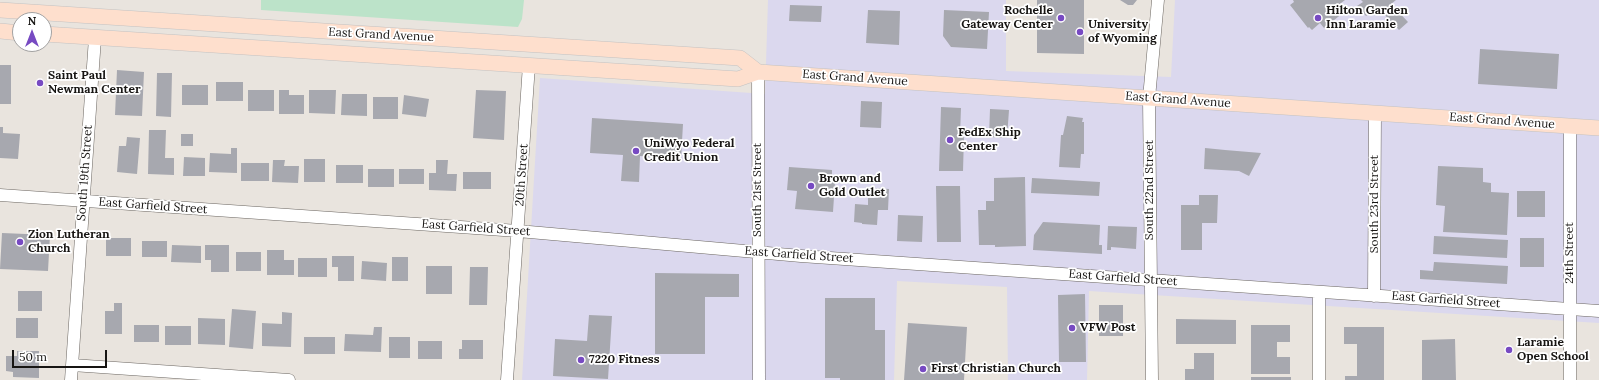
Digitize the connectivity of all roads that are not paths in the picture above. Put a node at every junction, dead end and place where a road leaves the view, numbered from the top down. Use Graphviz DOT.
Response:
graph roads {
  1 [pos="1158,0"];
  2 [pos="0,10"];
  3 [pos="0,31"];
  4 [pos="12,32"];
  5 [pos="52,35"];
  6 [pos="95,38"];
  7 [pos="529,65"];
  8 [pos="758,72"];
  9 [pos="1149,98"];
  10 [pos="1375,113"];
  11 [pos="1570,126"];
  12 [pos="1599,128"];
  13 [pos="0,195"];
  14 [pos="84,201"];
  15 [pos="518,231"];
  16 [pos="759,253"];
  17 [pos="1151,280"];
  18 [pos="1319,292"];
  19 [pos="1374,296"];
  20 [pos="1570,309"];
  21 [pos="1599,311"];
  22 [pos="72,365"];
  23 [pos="71,380"];
  24 [pos="289,380"];
  25 [pos="507,380"];
  26 [pos="759,380"];
  27 [pos="1152,380"];
  28 [pos="1319,380"];
  29 [pos="1570,380"];
  1 -- 9 [label="street, South 22nd Street"];
  2 -- 8 [label="main road, East Grand Avenue"];
  3 -- 4 [label="main road"];
  5 -- 6 [label="main road, East Grand Avenue"];
  6 -- 7 [label="main road, East Grand Avenue"];
  6 -- 14 [label="street, South 19th Street"];
  7 -- 8 [label="main road, East Grand Avenue"];
  7 -- 15 [label="street, 20th Street"];
  8 -- 9 [label="main road, East Grand Avenue"];
  8 -- 16 [label="street, South 21st Street"];
  9 -- 10 [label="main road, East Grand Avenue"];
  9 -- 17 [label="street, South 22nd Street"];
  10 -- 11 [label="main road, East Grand Avenue"];
  10 -- 19 [label="street, South 23rd Street"];
  11 -- 12 [label="main road, East Grand Avenue"];
  11 -- 20 [label="street, 24th Street"];
  13 -- 14 [label="street, East Garfield Street"];
  14 -- 15 [label="street, East Garfield Street"];
  14 -- 22 [label="street, South 19th Street"];
  15 -- 16 [label="street, East Garfield Street"];
  15 -- 25 [label="street, 20th Street"];
  16 -- 17 [label="street, East Garfield Street"];
  16 -- 26 [label="street, South 21st Street"];
  17 -- 18 [label="street, East Garfield Street"];
  17 -- 27 [label="street, South 22nd Street"];
  18 -- 19 [label="street, East Garfield Street"];
  18 -- 28 [label="street"];
  19 -- 20 [label="street, East Garfield Street"];
  20 -- 21 [label="street, East Garfield Street"];
  20 -- 29 [label="street, 24th Street"];
  22 -- 23 [label="street, South 19th Street"];
  22 -- 24 [label="street"];
}
